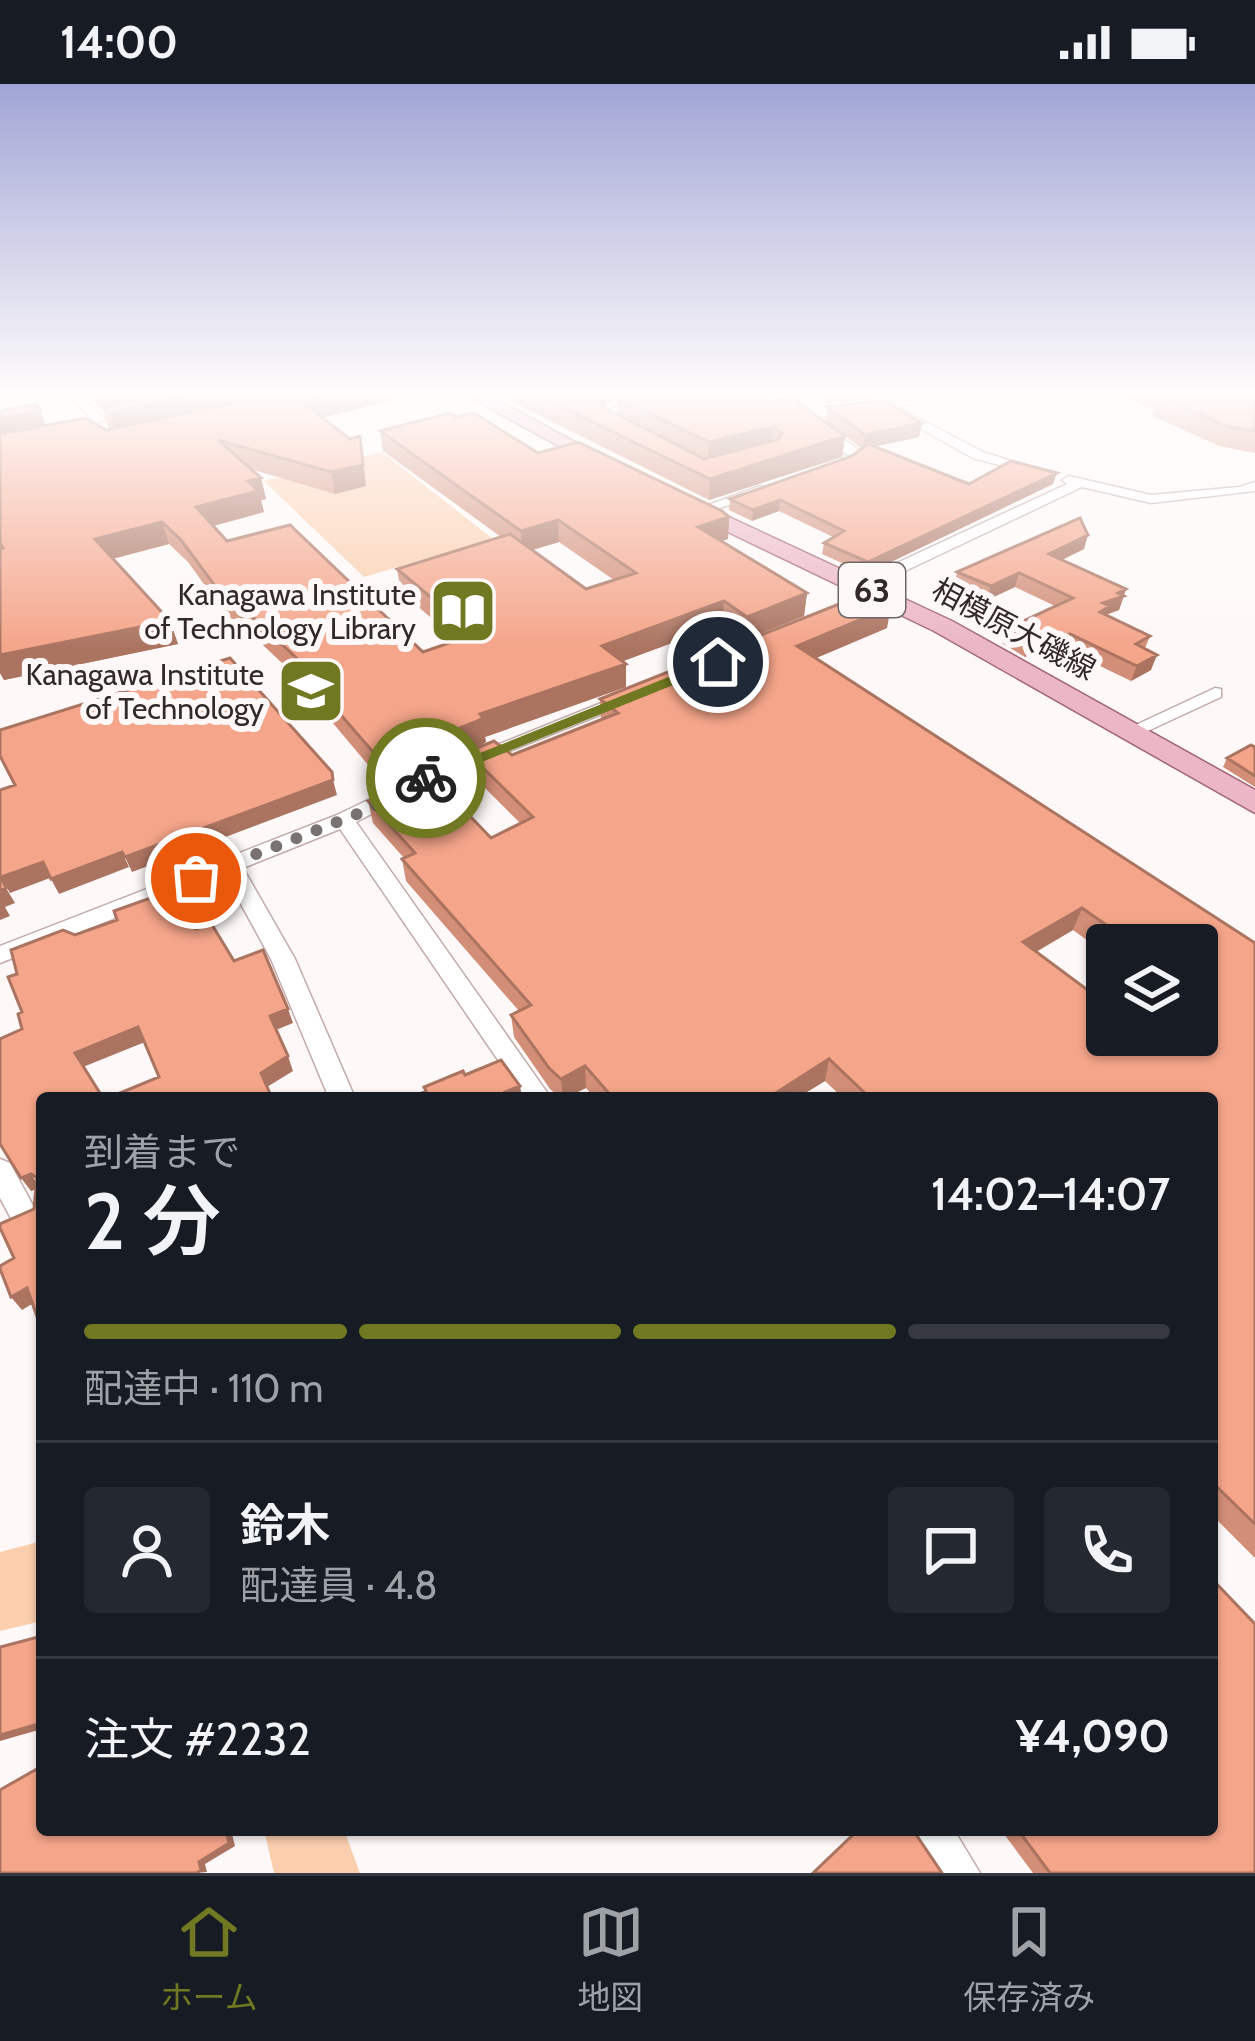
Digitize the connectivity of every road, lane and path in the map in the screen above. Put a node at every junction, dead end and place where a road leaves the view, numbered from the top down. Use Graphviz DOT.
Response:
graph roads {
  1 [pos="1071,480"];
  2 [pos="1080,483"];
  3 [pos="774,486"];
  4 [pos="1255,486"];
  5 [pos="665,493"];
  6 [pos="702,510"];
  7 [pos="874,591"];
  8 [pos="839,614"];
  9 [pos="645,690"];
  10 [pos="1215,693"];
  11 [pos="1132,731"];
  12 [pos="1255,803"];
  13 [pos="344,820"];
  14 [pos="230,864"];
  15 [pos="0,955"];
  16 [pos="339,1092"];
  17 [pos="534,1092"];
  18 [pos="0,1171"];
  19 [pos="22,1214"];
  20 [pos="933,1836"];
  21 [pos="959,1873"];
  1 -- 2 [label="street"];
  2 -- 4 [label="street"];
  2 -- 7 [label="street"];
  3 -- 6 [label="street"];
  5 -- 6 [label="main road, 相模原大磯線 / 63"];
  6 -- 7 [label="main road, 相模原大磯線 / 63"];
  7 -- 8 [label="street"];
  7 -- 11 [label="main road, 相模原大磯線 / 63"];
  9 -- 13 [label="street"];
  10 -- 11 [label="street"];
  11 -- 12 [label="main road, 相模原大磯線 / 63"];
  13 -- 14 [label="street"];
  13 -- 17 [label="street"];
  14 -- 15 [label="street"];
  14 -- 16 [label="street"];
  18 -- 19 [label="street"];
  20 -- 21 [label="street"];
}
